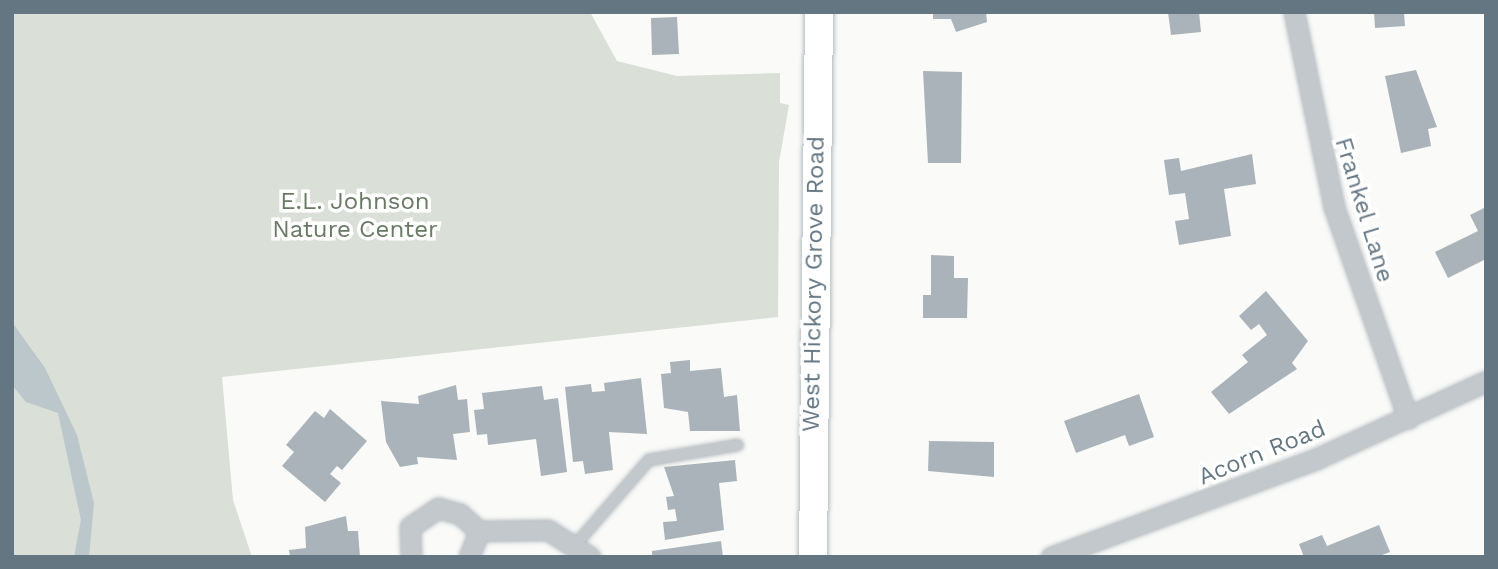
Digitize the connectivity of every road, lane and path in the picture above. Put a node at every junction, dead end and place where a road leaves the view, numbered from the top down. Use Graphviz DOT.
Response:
graph roads {
  1 [pos="819,12"];
  2 [pos="1294,12"];
  3 [pos="1486,381"];
  4 [pos="1408,418"];
  5 [pos="738,446"];
  6 [pos="479,531"];
  7 [pos="584,550"];
  8 [pos="411,557"];
  9 [pos="469,557"];
  10 [pos="813,557"];
  11 [pos="1051,557"];
  1 -- 10 [label="street, West Hickory Grove Road"];
  2 -- 4 [label="street, Frankel Lane"];
  3 -- 4 [label="street, Acorn Road"];
  4 -- 11 [label="street, Acorn Road"];
  5 -- 7 [label="lane"];
  6 -- 7 [label="street"];
  6 -- 8 [label="street"];
  6 -- 9 [label="street"];
}
